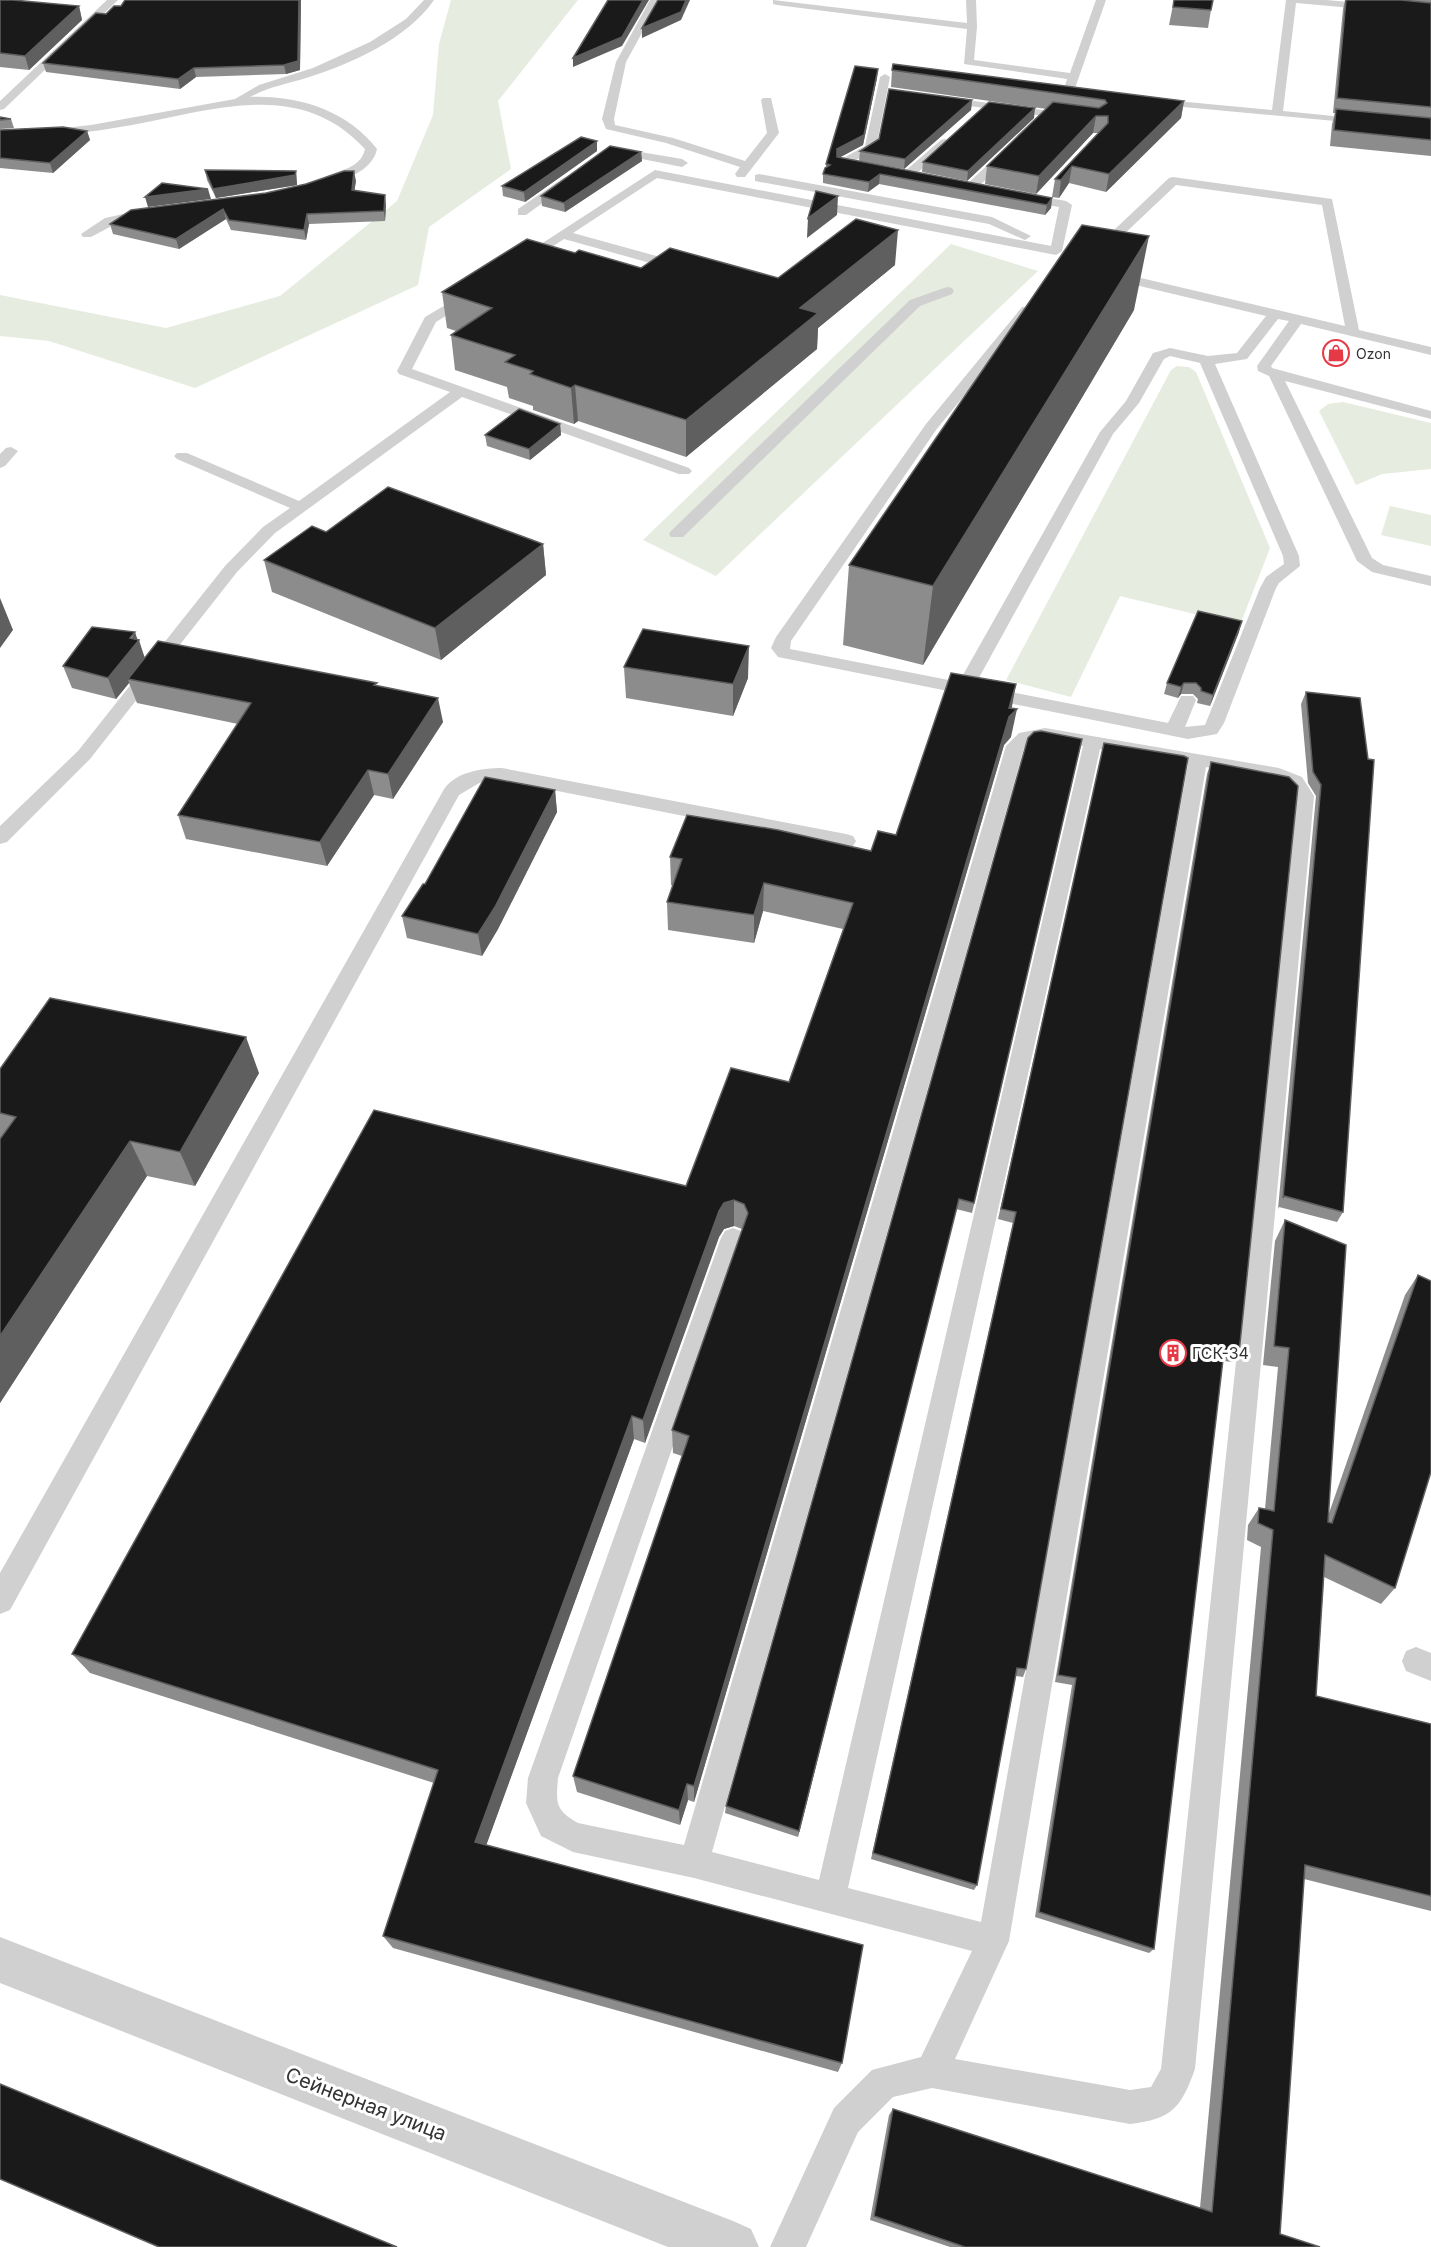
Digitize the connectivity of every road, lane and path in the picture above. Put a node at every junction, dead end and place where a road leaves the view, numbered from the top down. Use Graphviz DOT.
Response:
graph roads {
  1 [pos="113,0"];
  2 [pos="429,0"];
  3 [pos="655,0"];
  4 [pos="780,0"];
  5 [pos="971,0"];
  6 [pos="1101,0"];
  7 [pos="1291,0"];
  8 [pos="1431,12"];
  9 [pos="972,27"];
  10 [pos="885,77"];
  11 [pos="1074,77"];
  12 [pos="1101,97"];
  13 [pos="928,98"];
  14 [pos="767,100"];
  15 [pos="239,102"];
  16 [pos="1147,102"];
  17 [pos="0,107"];
  18 [pos="1277,114"];
  19 [pos="1086,118"];
  20 [pos="1372,123"];
  21 [pos="0,134"];
  22 [pos="951,137"];
  23 [pos="1014,146"];
  24 [pos="599,156"];
  25 [pos="697,166"];
  26 [pos="875,169"];
  27 [pos="579,170"];
  28 [pos="719,170"];
  29 [pos="744,170"];
  30 [pos="908,175"];
  31 [pos="318,183"];
  32 [pos="972,187"];
  33 [pos="1006,194"];
  34 [pos="168,211"];
  35 [pos="522,212"];
  36 [pos="869,215"];
  37 [pos="851,229"];
  38 [pos="87,234"];
  39 [pos="562,234"];
  40 [pos="1056,251"];
  41 [pos="1061,268"];
  42 [pos="694,270"];
  43 [pos="506,271"];
  44 [pos="487,283"];
  45 [pos="947,291"];
  46 [pos="1039,295"];
  47 [pos="1275,314"];
  48 [pos="1298,320"];
  49 [pos="1353,333"];
  50 [pos="1431,351"];
  51 [pos="1206,360"];
  52 [pos="1275,375"];
  53 [pos="459,392"];
  54 [pos="1431,415"];
  55 [pos="11,451"];
  56 [pos="182,456"];
  57 [pos="0,463"];
  58 [pos="684,471"];
  59 [pos="301,507"];
  60 [pos="677,534"];
  61 [pos="1431,581"];
  62 [pos="964,689"];
  63 [pos="1187,700"];
  64 [pos="1174,730"];
  65 [pos="1093,742"];
  66 [pos="1198,760"];
  67 [pos="0,837"];
  68 [pos="846,841"];
  69 [pos="733,1238"];
  70 [pos="0,1600"];
  71 [pos="694,1863"];
  72 [pos="830,1900"];
  73 [pos="993,1941"];
  74 [pos="0,1960"];
  75 [pos="932,2071"];
  76 [pos="733,2247"];
  77 [pos="788,2247"];
  1 -- 17 [label="lane"];
  2 -- 15 [label="lane"];
  3 -- 29 [label="lane"];
  4 -- 9 [label="lane"];
  5 -- 9 [label="lane"];
  6 -- 11 [label="lane"];
  7 -- 8 [label="lane"];
  7 -- 18 [label="lane"];
  9 -- 11 [label="lane"];
  10 -- 26 [label="lane"];
  11 -- 12 [label="lane"];
  13 -- 19 [label="lane"];
  14 -- 29 [label="lane"];
  15 -- 21 [label="lane"];
  15 -- 31 [label="lane"];
  16 -- 18 [label="lane"];
  18 -- 20 [label="lane"];
  22 -- 30 [label="lane"];
  23 -- 32 [label="lane"];
  24 -- 25 [label="lane"];
  27 -- 35 [label="lane"];
  28 -- 29 [label="lane"];
  29 -- 40 [label="lane"];
  33 -- 40 [label="lane"];
  34 -- 38 [label="lane"];
  36 -- 37 [label="lane"];
  36 -- 39 [label="lane"];
  36 -- 40 [label="lane"];
  39 -- 42 [label="lane"];
  39 -- 43 [label="lane"];
  40 -- 41 [label="lane"];
  44 -- 53 [label="lane"];
  45 -- 60 [label="lane"];
  46 -- 62 [label="lane"];
  47 -- 48 [label="lane"];
  47 -- 49 [label="lane"];
  47 -- 51 [label="lane"];
  48 -- 49 [label="lane"];
  48 -- 52 [label="lane"];
  49 -- 50 [label="lane"];
  51 -- 62 [label="lane"];
  51 -- 64 [label="lane"];
  52 -- 54 [label="lane"];
  52 -- 61 [label="lane"];
  53 -- 58 [label="lane"];
  53 -- 59 [label="lane"];
  55 -- 57 [label="lane"];
  56 -- 59 [label="lane"];
  59 -- 67 [label="lane"];
  62 -- 64 [label="lane"];
  63 -- 64 [label="lane"];
  65 -- 66 [label="lane"];
  65 -- 71 [label="lane"];
  65 -- 72 [label="lane"];
  66 -- 73 [label="lane"];
  66 -- 75 [label="lane"];
  68 -- 70 [label="lane"];
  69 -- 71 [label="lane"];
  71 -- 72 [label="lane"];
  72 -- 73 [label="lane"];
  73 -- 75 [label="lane"];
  74 -- 76 [label="street, Сейнерная улица"];
  75 -- 77 [label="lane"];
}
